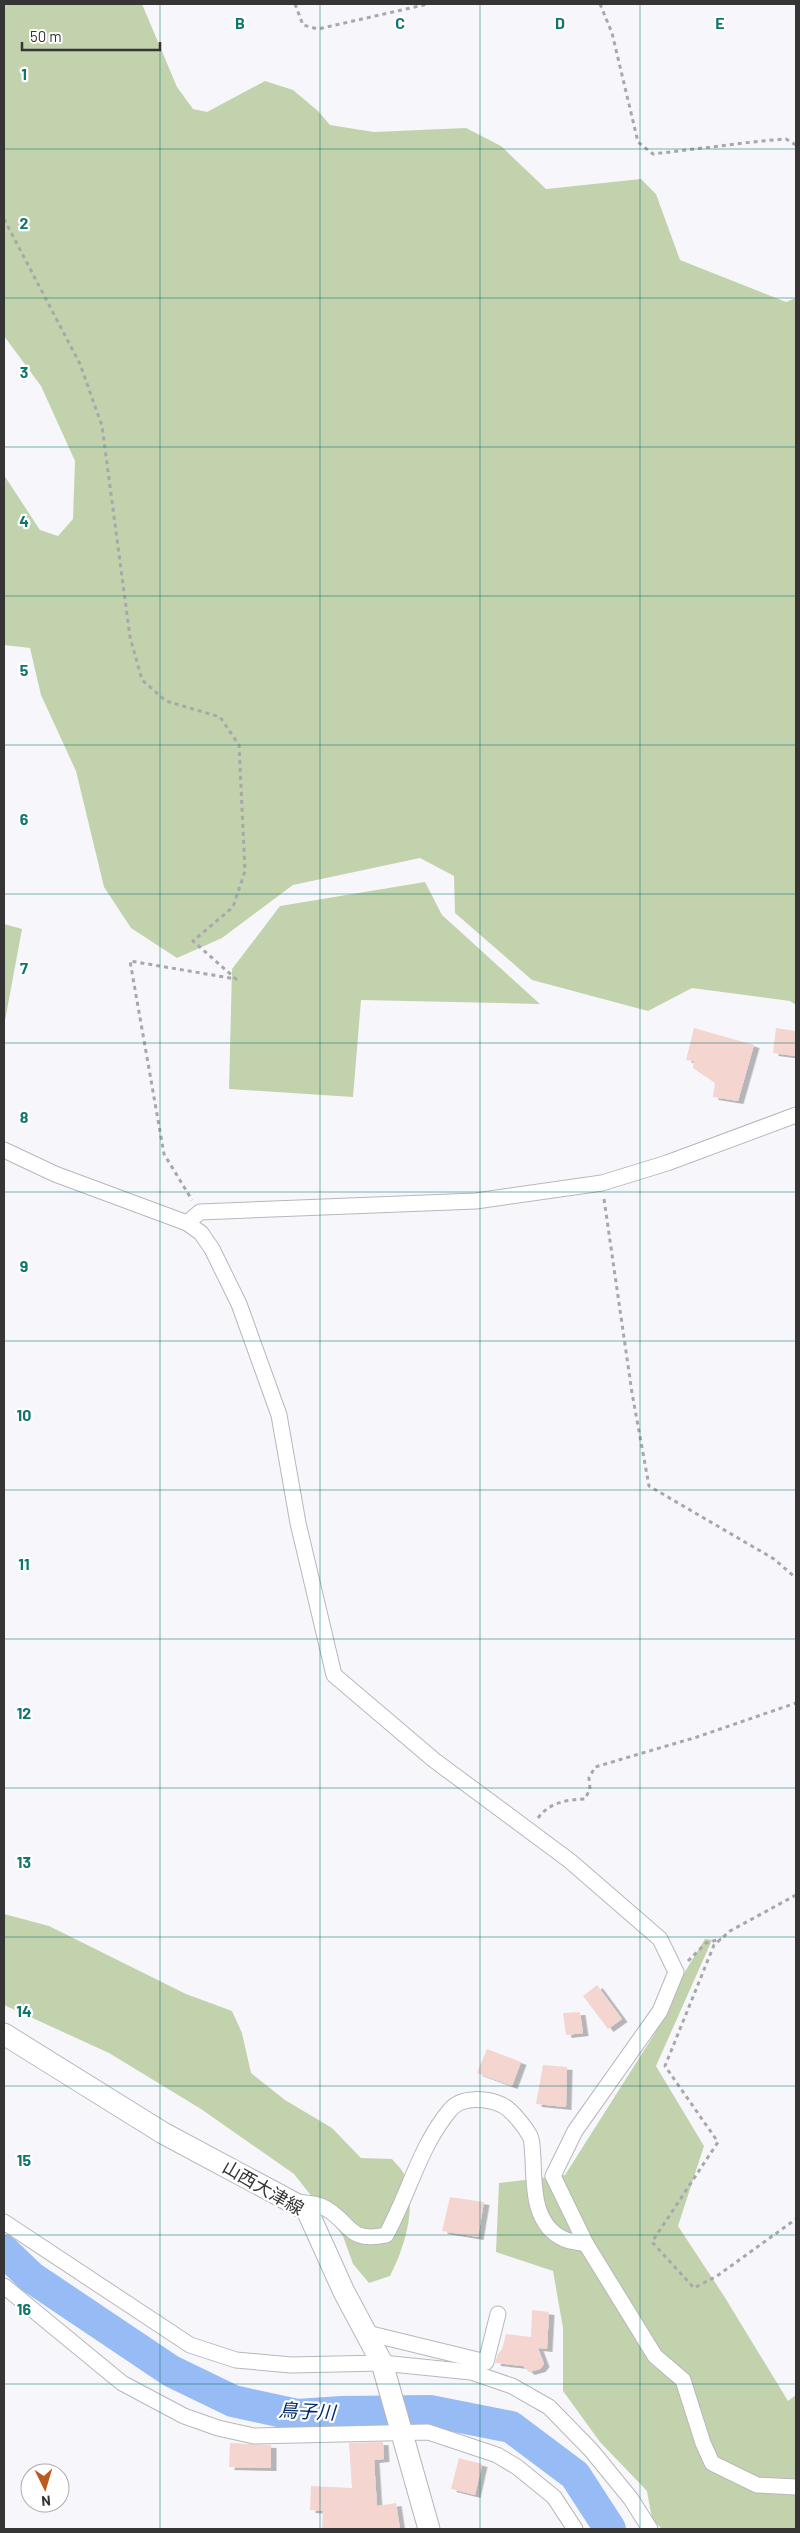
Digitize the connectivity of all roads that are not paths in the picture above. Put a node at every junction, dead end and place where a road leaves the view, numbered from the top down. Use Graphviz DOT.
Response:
graph roads {
  1 [pos="796,1116"];
  2 [pos="4,1150"];
  3 [pos="187,1223"];
  4 [pos="4,2034"];
  5 [pos="288,2200"];
  6 [pos="4,2222"];
  7 [pos="586,2244"];
  8 [pos="4,2286"];
  9 [pos="498,2314"];
  10 [pos="367,2333"];
  11 [pos="384,2368"];
  12 [pos="401,2429"];
  13 [pos="796,2487"];
  14 [pos="429,2529"];
  15 [pos="575,2529"];
  16 [pos="650,2529"];
  1 -- 3 [label="street"];
  2 -- 3 [label="street"];
  3 -- 7 [label="street"];
  4 -- 5 [label="main road, 山西大津線"];
  5 -- 7 [label="street"];
  5 -- 10 [label="main road, 山西大津線"];
  6 -- 11 [label="street"];
  7 -- 13 [label="street"];
  8 -- 12 [label="street"];
  9 -- 10 [label="street"];
  10 -- 11 [label="main road, 山西大津線"];
  11 -- 12 [label="main road, 山西大津線"];
  11 -- 16 [label="street"];
  12 -- 14 [label="main road, 山西大津線"];
  12 -- 15 [label="street"];
}
